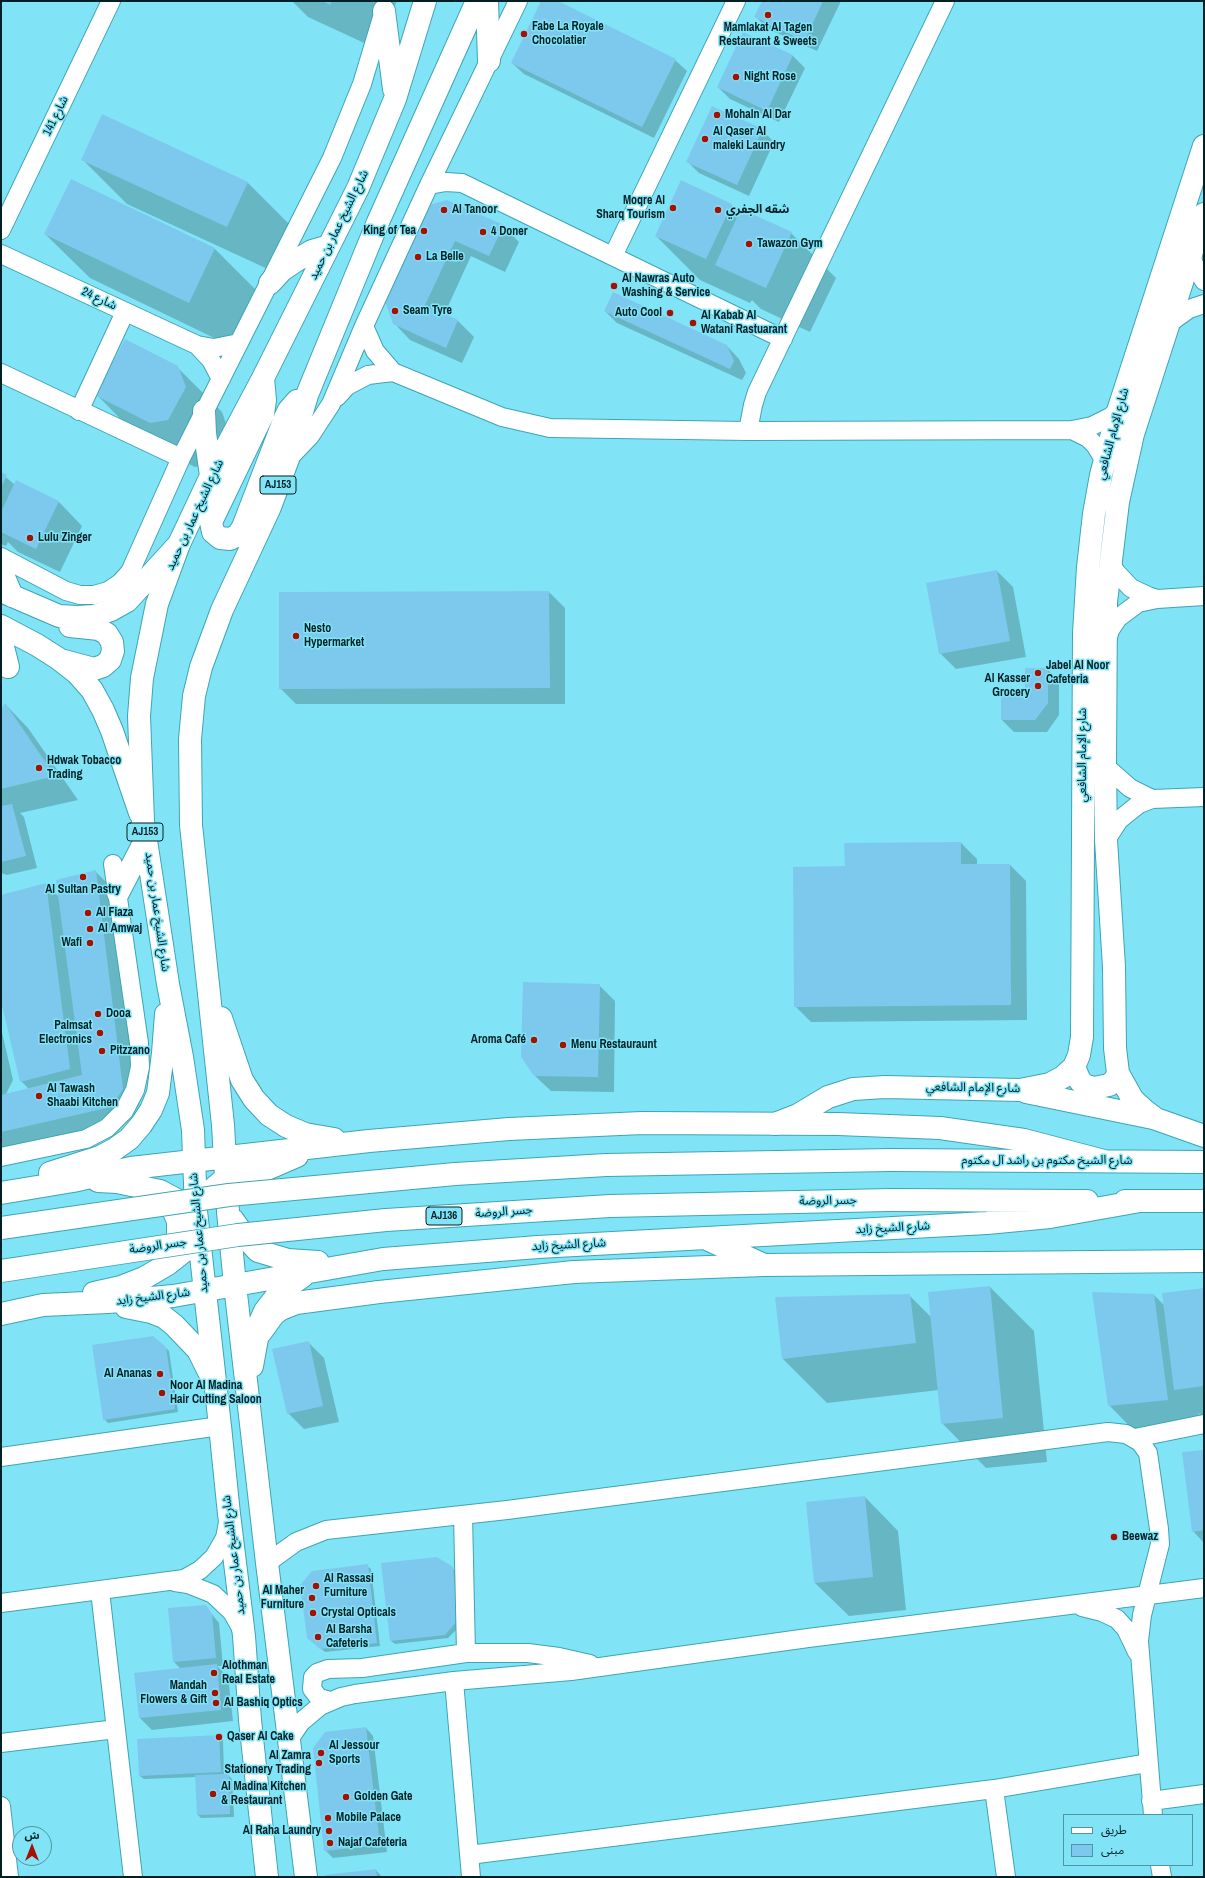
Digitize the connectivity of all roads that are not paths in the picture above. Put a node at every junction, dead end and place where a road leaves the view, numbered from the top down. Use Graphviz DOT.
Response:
graph roads {
  1 [pos="111,1"];
  2 [pos="425,1"];
  3 [pos="477,1"];
  4 [pos="487,1"];
  5 [pos="518,1"];
  6 [pos="736,1"];
  7 [pos="945,1"];
  8 [pos="385,6"];
  9 [pos="489,61"];
  10 [pos="395,99"];
  11 [pos="1204,146"];
  12 [pos="445,151"];
  13 [pos="462,182"];
  14 [pos="429,186"];
  15 [pos="1204,214"];
  16 [pos="1,230"];
  17 [pos="330,246"];
  18 [pos="1,254"];
  19 [pos="1191,254"];
  20 [pos="613,256"];
  21 [pos="1204,281"];
  22 [pos="270,283"];
  23 [pos="1204,304"];
  24 [pos="125,312"];
  25 [pos="1168,324"];
  26 [pos="364,326"];
  27 [pos="782,339"];
  28 [pos="239,343"];
  29 [pos="197,345"];
  30 [pos="393,372"];
  31 [pos="1,373"];
  32 [pos="263,378"];
  33 [pos="221,379"];
  34 [pos="307,395"];
  35 [pos="331,404"];
  36 [pos="79,411"];
  37 [pos="204,411"];
  38 [pos="1118,411"];
  39 [pos="1072,430"];
  40 [pos="748,431"];
  41 [pos="181,458"];
  42 [pos="288,459"];
  43 [pos="1105,461"];
  44 [pos="211,476"];
  45 [pos="178,544"];
  46 [pos="1,557"];
  47 [pos="1110,560"];
  48 [pos="1,570"];
  49 [pos="5,595"];
  50 [pos="1204,596"];
  51 [pos="1157,599"];
  52 [pos="1,626"];
  53 [pos="1,639"];
  54 [pos="1106,644"];
  55 [pos="59,659"];
  56 [pos="8,667"];
  57 [pos="1105,766"];
  58 [pos="1204,797"];
  59 [pos="1152,799"];
  60 [pos="144,830"];
  61 [pos="1106,840"];
  62 [pos="113,864"];
  63 [pos="118,893"];
  64 [pos="168,984"];
  65 [pos="209,992"];
  66 [pos="1074,1066"];
  67 [pos="1118,1073"];
  68 [pos="1020,1090"];
  69 [pos="1156,1119"];
  70 [pos="775,1124"];
  71 [pos="1204,1136"];
  72 [pos="369,1141"];
  73 [pos="309,1149"];
  74 [pos="1,1157"];
  75 [pos="1104,1161"];
  76 [pos="1204,1162"];
  77 [pos="212,1168"];
  78 [pos="254,1172"];
  79 [pos="73,1181"];
  80 [pos="1,1190"];
  81 [pos="160,1190"];
  82 [pos="1,1193"];
  83 [pos="1140,1201"];
  84 [pos="1204,1201"];
  85 [pos="232,1218"];
  86 [pos="198,1220"];
  87 [pos="1,1228"];
  88 [pos="706,1239"];
  89 [pos="232,1256"];
  90 [pos="383,1259"];
  91 [pos="1204,1261"];
  92 [pos="168,1264"];
  93 [pos="764,1265"];
  94 [pos="1,1271"];
  95 [pos="310,1272"];
  96 [pos="235,1285"];
  97 [pos="204,1290"];
  98 [pos="43,1305"];
  99 [pos="1,1315"];
  100 [pos="255,1352"];
  101 [pos="247,1383"];
  102 [pos="216,1389"];
  103 [pos="1204,1424"];
  104 [pos="220,1426"];
  105 [pos="1135,1438"];
  106 [pos="1,1457"];
  107 [pos="228,1514"];
  108 [pos="463,1515"];
  109 [pos="266,1563"];
  110 [pos="175,1582"];
  111 [pos="1204,1588"];
  112 [pos="100,1591"];
  113 [pos="1147,1596"];
  114 [pos="1,1603"];
  115 [pos="1073,1604"];
  116 [pos="244,1636"];
  117 [pos="466,1653"];
  118 [pos="1138,1655"];
  119 [pos="594,1666"];
  120 [pos="454,1681"];
  121 [pos="330,1701"];
  122 [pos="116,1729"];
  123 [pos="288,1741"];
  124 [pos="1,1743"];
  125 [pos="1148,1763"];
  126 [pos="994,1789"];
  127 [pos="1204,1794"];
  128 [pos="1,1806"];
  129 [pos="1152,1808"];
  130 [pos="469,1855"];
  131 [pos="1160,1866"];
  132 [pos="9,1877"];
  133 [pos="133,1877"];
  134 [pos="267,1877"];
  135 [pos="306,1877"];
  136 [pos="471,1877"];
  137 [pos="1006,1877"];
  138 [pos="1162,1877"];
  1 -- 16 [label="street, شارع 141"];
  2 -- 10 [label="main road, شارع الشيخ عمار بن حميد / AJ153"];
  3 -- 34 [label="main road, شارع الشيخ عمار بن حميد / AJ153"];
  4 -- 9 [label="main road"];
  5 -- 9 [label="street"];
  6 -- 20 [label="street"];
  7 -- 27 [label="street"];
  8 -- 10 [label="main road"];
  8 -- 22 [label="street"];
  9 -- 12 [label="street"];
  10 -- 17 [label="main road, شارع الشيخ عمار بن حميد / AJ153"];
  11 -- 38 [label="main road, شارع الإمام الشافعي"];
  12 -- 13 [label="street"];
  12 -- 14 [label="street"];
  13 -- 14 [label="street"];
  13 -- 20 [label="street"];
  14 -- 26 [label="street"];
  15 -- 19 [label="main road, شارع الإمام الشافعي"];
  17 -- 22 [label="main road"];
  17 -- 32 [label="main road, شارع الشيخ عمار بن حميد / AJ153"];
  18 -- 24 [label="street, شارع 24"];
  19 -- 21 [label="street"];
  19 -- 25 [label="main road, شارع الإمام الشافعي"];
  20 -- 27 [label="street"];
  22 -- 28 [label="street"];
  23 -- 25 [label="street"];
  24 -- 29 [label="street, شارع 24"];
  24 -- 36 [label="street"];
  25 -- 47 [label="main road, شارع الإمام الشافعي"];
  26 -- 30 [label="street"];
  26 -- 35 [label="street"];
  27 -- 40 [label="street"];
  28 -- 29 [label="street, شارع 24"];
  28 -- 33 [label="street"];
  29 -- 33 [label="street, شارع 24"];
  30 -- 35 [label="street"];
  30 -- 40 [label="street"];
  31 -- 36 [label="street"];
  32 -- 34 [label="main road"];
  32 -- 44 [label="main road, شارع الشيخ عمار بن حميد / AJ153"];
  33 -- 37 [label="street"];
  34 -- 42 [label="main road, شارع الشيخ عمار بن حميد / AJ153"];
  35 -- 42 [label="street"];
  36 -- 41 [label="street"];
  37 -- 41 [label="street"];
  37 -- 44 [label="main road"];
  38 -- 39 [label="street"];
  38 -- 43 [label="main road, شارع الإمام الشافعي"];
  39 -- 40 [label="street"];
  39 -- 43 [label="street"];
  41 -- 46 [label="street"];
  42 -- 65 [label="main road, شارع الشيخ عمار بن حميد / AJ153"];
  43 -- 66 [label="main road, شارع الإمام الشافعي"];
  44 -- 45 [label="main road, شارع الشيخ عمار بن حميد / AJ153"];
  45 -- 49 [label="main road"];
  45 -- 60 [label="main road, شارع الشيخ عمار بن حميد / AJ153"];
  47 -- 51 [label="street"];
  47 -- 54 [label="main road, شارع الإمام الشافعي"];
  48 -- 49 [label="main road"];
  49 -- 55 [label="main road"];
  50 -- 51 [label="street"];
  51 -- 54 [label="street"];
  52 -- 55 [label="main road"];
  53 -- 56 [label="main road"];
  54 -- 57 [label="main road, شارع الإمام الشافعي"];
  55 -- 60 [label="main road"];
  57 -- 59 [label="street"];
  57 -- 61 [label="main road, شارع الإمام الشافعي"];
  58 -- 59 [label="street"];
  59 -- 61 [label="street"];
  60 -- 63 [label="main road"];
  60 -- 64 [label="main road, شارع الشيخ عمار بن حميد / AJ153"];
  61 -- 67 [label="main road, شارع الإمام الشافعي"];
  62 -- 63 [label="street"];
  63 -- 74 [label="street"];
  64 -- 77 [label="main road, شارع الشيخ عمار بن حميد / AJ153"];
  64 -- 80 [label="main road"];
  65 -- 72 [label="main road"];
  65 -- 77 [label="main road, شارع الشيخ عمار بن حميد / AJ153"];
  66 -- 67 [label="main road"];
  66 -- 68 [label="main road, شارع الإمام الشافعي"];
  67 -- 69 [label="main road, شارع الإمام الشافعي"];
  68 -- 69 [label="main road"];
  68 -- 70 [label="main road, شارع الإمام الشافعي"];
  69 -- 71 [label="main road, شارع الإمام الشافعي"];
  70 -- 72 [label="main road"];
  70 -- 75 [label="main road"];
  72 -- 73 [label="main road"];
  73 -- 77 [label="main road"];
  73 -- 78 [label="main road"];
  75 -- 76 [label="main road, شارع الشيخ مكتوم بن راشد آل مكتوم"];
  75 -- 87 [label="main road, شارع الشيخ مكتوم بن راشد آل مكتوم, bridge"];
  77 -- 78 [label="main road"];
  77 -- 79 [label="main road"];
  77 -- 85 [label="main road, شارع الشيخ عمار بن حميد"];
  77 -- 86 [label="main road, شارع الشيخ عمار بن حميد"];
  77 -- 86 [label="main road"];
  78 -- 85 [label="main road"];
  79 -- 81 [label="main road"];
  79 -- 82 [label="main road"];
  81 -- 86 [label="main road"];
  81 -- 92 [label="main road"];
  83 -- 84 [label="main road"];
  83 -- 88 [label="main road, شارع الشيخ زايد"];
  83 -- 94 [label="main road, جسر الروضة / AJ136, bridge"];
  85 -- 89 [label="main road, شارع الشيخ عمار بن حميد"];
  85 -- 90 [label="main road"];
  86 -- 89 [label="main road"];
  86 -- 92 [label="main road"];
  86 -- 97 [label="main road, شارع الشيخ عمار بن حميد"];
  88 -- 90 [label="main road, شارع الشيخ زايد"];
  88 -- 93 [label="main road"];
  89 -- 96 [label="main road, شارع الشيخ عمار بن حميد"];
  90 -- 95 [label="main road, شارع الشيخ زايد"];
  91 -- 93 [label="main road"];
  92 -- 98 [label="main road"];
  93 -- 100 [label="main road"];
  95 -- 96 [label="main road, شارع الشيخ زايد"];
  95 -- 100 [label="main road"];
  96 -- 97 [label="main road, شارع الشيخ زايد"];
  96 -- 101 [label="main road, شارع الشيخ عمار بن حميد"];
  97 -- 98 [label="main road, شارع الشيخ زايد"];
  97 -- 102 [label="main road, شارع الشيخ عمار بن حميد"];
  98 -- 99 [label="main road, شارع الشيخ زايد"];
  99 -- 102 [label="main road"];
  100 -- 101 [label="main road"];
  101 -- 109 [label="main road, شارع الشيخ عمار بن حميد"];
  102 -- 104 [label="main road, شارع الشيخ عمار بن حميد"];
  103 -- 105 [label="street"];
  104 -- 106 [label="street"];
  104 -- 107 [label="main road, شارع الشيخ عمار بن حميد"];
  105 -- 108 [label="street"];
  105 -- 113 [label="street"];
  107 -- 110 [label="street"];
  107 -- 116 [label="main road, شارع الشيخ عمار بن حميد"];
  108 -- 109 [label="street"];
  108 -- 117 [label="street"];
  109 -- 123 [label="main road, شارع الشيخ عمار بن حميد"];
  110 -- 112 [label="street"];
  110 -- 116 [label="street"];
  111 -- 113 [label="street"];
  112 -- 114 [label="street"];
  112 -- 122 [label="street"];
  113 -- 115 [label="street"];
  113 -- 118 [label="street"];
  115 -- 118 [label="street"];
  115 -- 119 [label="street"];
  116 -- 134 [label="main road, شارع الشيخ عمار بن حميد"];
  117 -- 119 [label="street"];
  117 -- 121 [label="street"];
  118 -- 125 [label="street"];
  119 -- 120 [label="street"];
  120 -- 121 [label="street"];
  120 -- 130 [label="street"];
  121 -- 123 [label="street"];
  122 -- 124 [label="street"];
  122 -- 133 [label="street"];
  123 -- 135 [label="main road, شارع الشيخ عمار بن حميد"];
  125 -- 126 [label="street"];
  125 -- 129 [label="street"];
  126 -- 130 [label="street"];
  126 -- 137 [label="street"];
  127 -- 129 [label="street"];
  128 -- 132 [label="street"];
  130 -- 136 [label="street"];
  131 -- 138 [label="street"];
}
